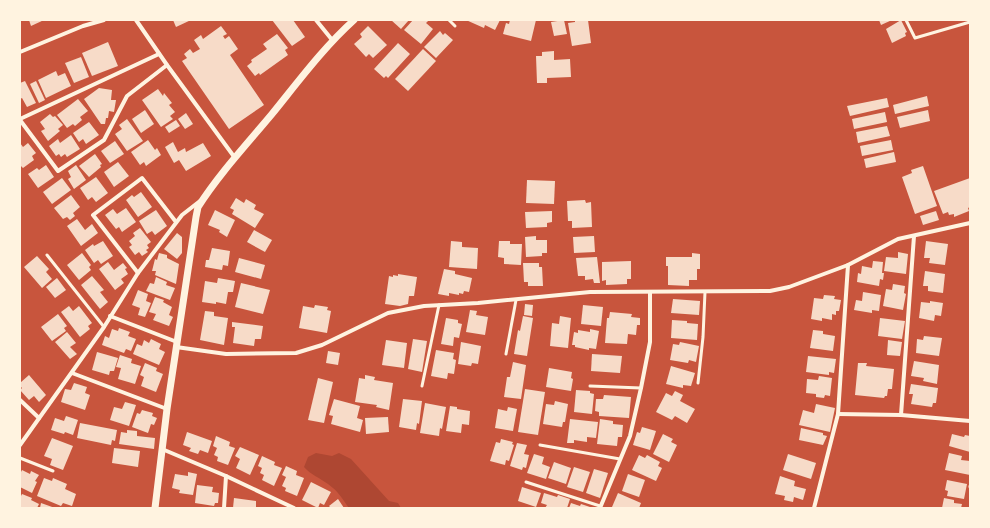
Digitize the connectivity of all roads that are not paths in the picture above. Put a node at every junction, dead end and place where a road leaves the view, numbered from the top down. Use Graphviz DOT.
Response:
graph roads {
  1 [pos="104,20"];
  2 [pos="136,20"];
  3 [pos="316,20"];
  4 [pos="354,20"];
  5 [pos="449,20"];
  6 [pos="906,20"];
  7 [pos="970,22"];
  8 [pos="456,26"];
  9 [pos="333,41"];
  10 [pos="20,52"];
  11 [pos="159,54"];
  12 [pos="166,65"];
  13 [pos="20,119"];
  14 [pos="235,158"];
  15 [pos="205,197"];
  16 [pos="176,222"];
  17 [pos="970,222"];
  18 [pos="914,236"];
  19 [pos="47,255"];
  20 [pos="848,265"];
  21 [pos="138,273"];
  22 [pos="650,292"];
  23 [pos="705,292"];
  24 [pos="516,300"];
  25 [pos="440,305"];
  26 [pos="110,316"];
  27 [pos="104,327"];
  28 [pos="177,344"];
  29 [pos="506,354"];
  30 [pos="72,373"];
  31 [pos="698,383"];
  32 [pos="422,386"];
  33 [pos="590,386"];
  34 [pos="641,388"];
  35 [pos="20,400"];
  36 [pos="167,408"];
  37 [pos="838,414"];
  38 [pos="901,415"];
  39 [pos="38,418"];
  40 [pos="970,421"];
  41 [pos="540,444"];
  42 [pos="20,445"];
  43 [pos="162,449"];
  44 [pos="20,458"];
  45 [pos="620,459"];
  46 [pos="54,471"];
  47 [pos="226,476"];
  48 [pos="526,482"];
  49 [pos="600,507"];
  50 [pos="154,508"];
  51 [pos="224,508"];
  52 [pos="294,508"];
  53 [pos="814,508"];
  1 -- 10 [label="street"];
  2 -- 11 [label="street"];
  3 -- 9 [label="street"];
  4 -- 9 [label="street"];
  5 -- 8 [label="lane"];
  6 -- 7 [label="lane"];
  9 -- 14 [label="street"];
  11 -- 12 [label="street"];
  11 -- 13 [label="street"];
  12 -- 13 [label="street"];
  12 -- 14 [label="street"];
  14 -- 15 [label="street"];
  15 -- 16 [label="street"];
  15 -- 28 [label="street"];
  16 -- 21 [label="street"];
  16 -- 21 [label="street"];
  17 -- 18 [label="street"];
  18 -- 20 [label="street"];
  18 -- 38 [label="street"];
  19 -- 27 [label="lane"];
  20 -- 23 [label="street"];
  20 -- 37 [label="street"];
  21 -- 26 [label="street"];
  22 -- 23 [label="street"];
  22 -- 24 [label="street"];
  22 -- 34 [label="street"];
  23 -- 31 [label="lane"];
  24 -- 25 [label="street"];
  24 -- 29 [label="lane"];
  25 -- 28 [label="street"];
  25 -- 32 [label="lane"];
  26 -- 27 [label="street"];
  26 -- 28 [label="street"];
  27 -- 30 [label="street"];
  28 -- 36 [label="street"];
  30 -- 36 [label="street"];
  30 -- 39 [label="street"];
  33 -- 34 [label="lane"];
  34 -- 45 [label="street"];
  35 -- 39 [label="street"];
  36 -- 43 [label="street"];
  37 -- 38 [label="street"];
  37 -- 53 [label="street"];
  38 -- 40 [label="street"];
  39 -- 42 [label="street"];
  41 -- 45 [label="lane"];
  43 -- 47 [label="street"];
  43 -- 50 [label="street"];
  44 -- 46 [label="lane"];
  45 -- 49 [label="street"];
  47 -- 51 [label="street"];
  47 -- 52 [label="street"];
  48 -- 49 [label="lane"];
}
